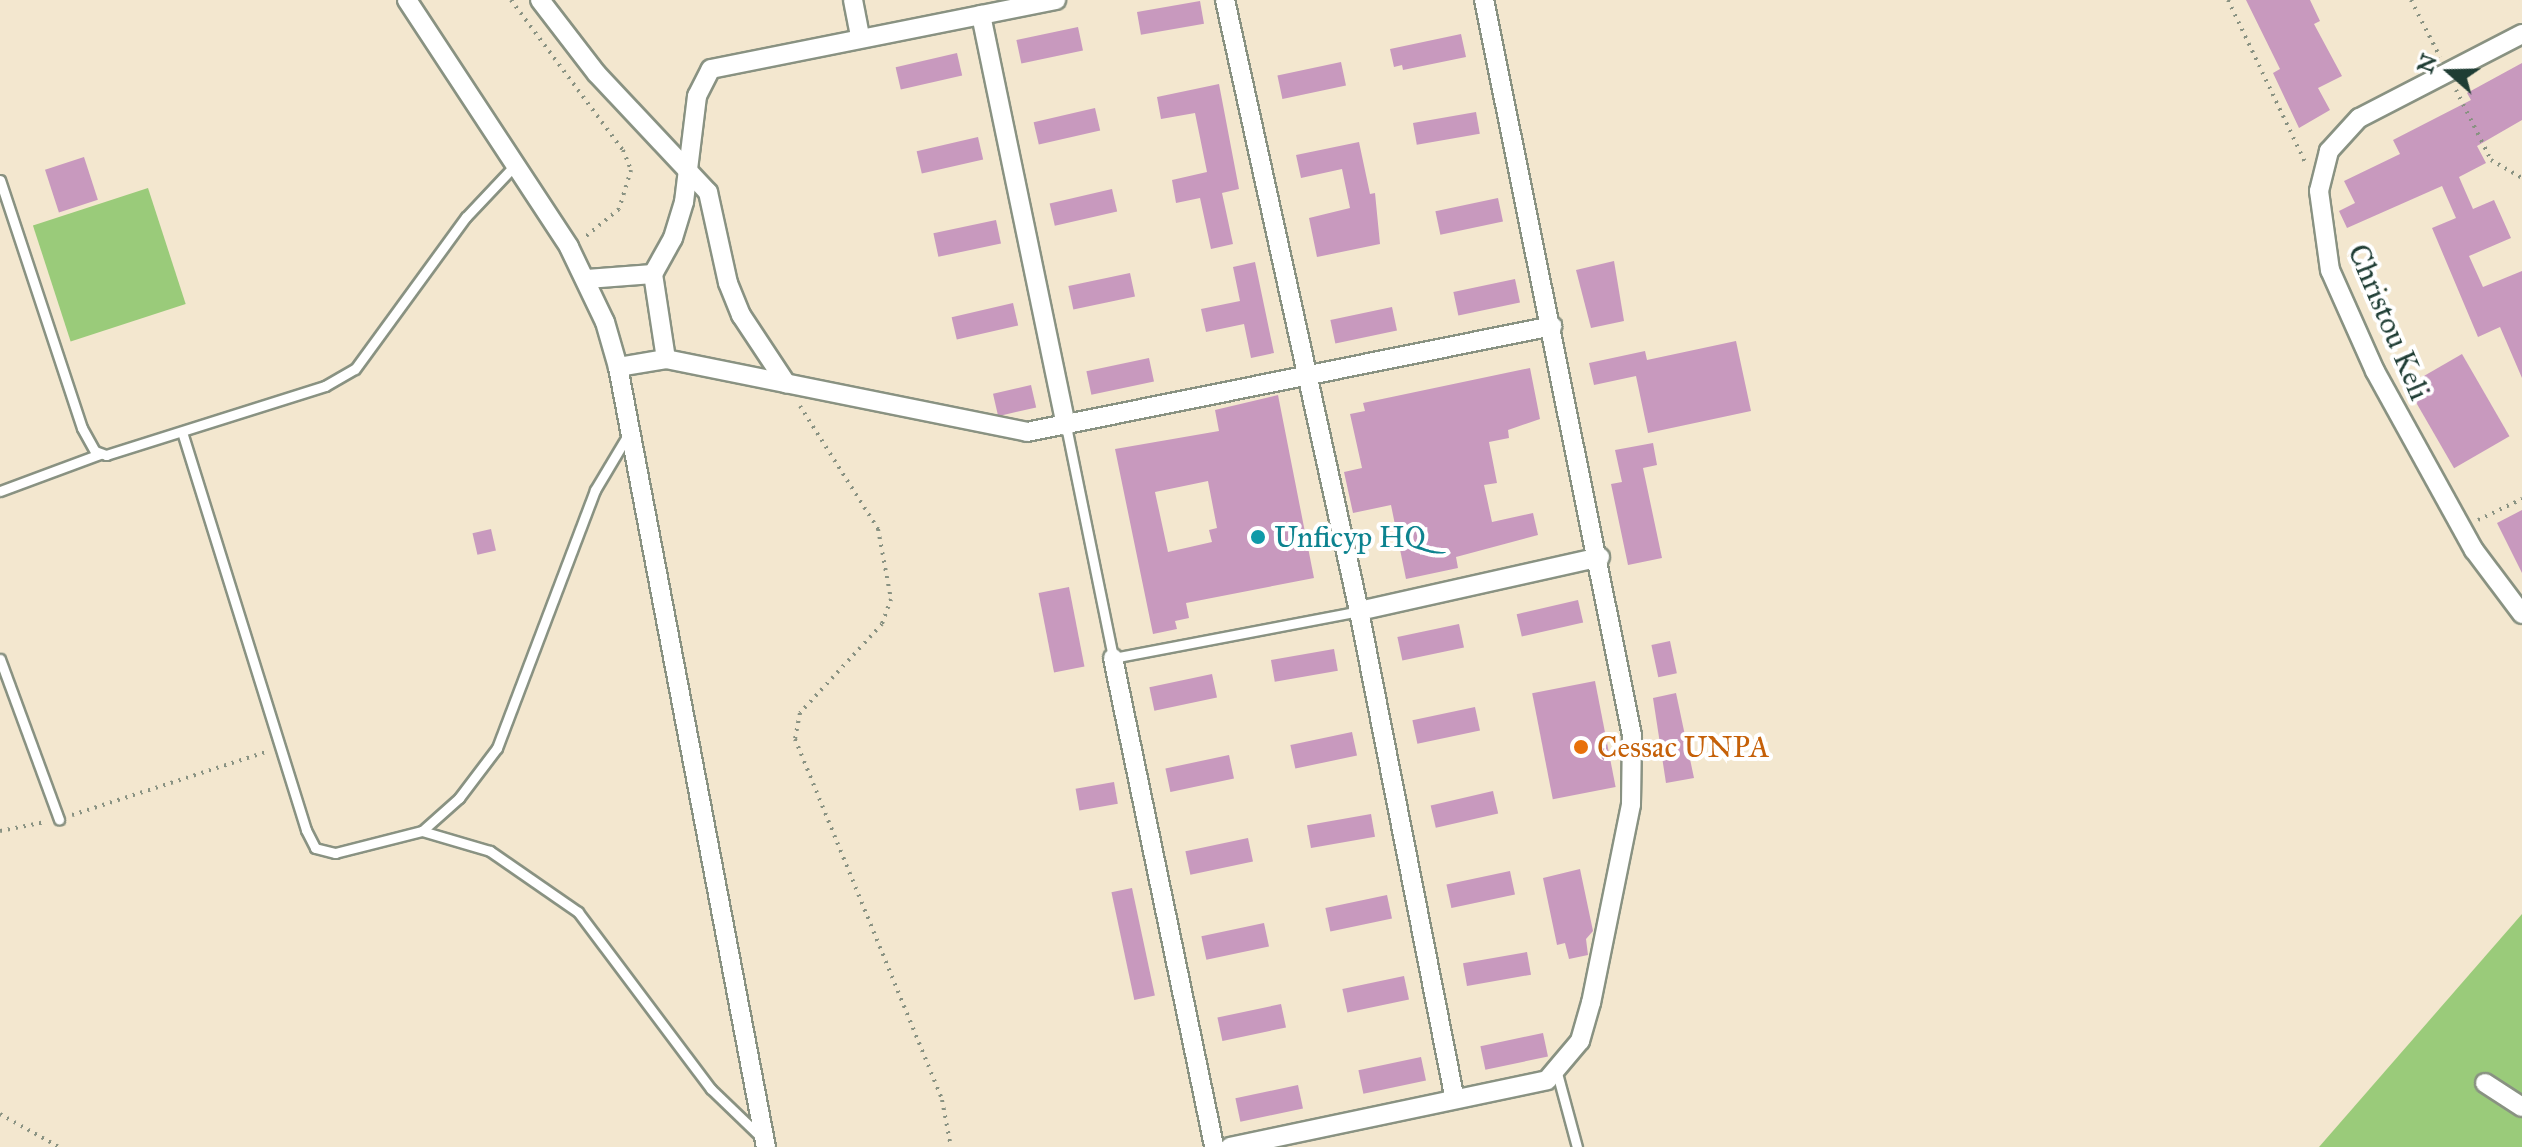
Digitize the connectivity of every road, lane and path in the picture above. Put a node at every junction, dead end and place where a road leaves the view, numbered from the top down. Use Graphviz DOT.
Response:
graph roads {
  1 [pos="407,0"];
  2 [pos="511,0"];
  3 [pos="540,0"];
  4 [pos="853,0"];
  5 [pos="1056,0"];
  6 [pos="1225,0"];
  7 [pos="1484,0"];
  8 [pos="2228,0"];
  9 [pos="2411,0"];
  10 [pos="981,15"];
  11 [pos="2522,34"];
  12 [pos="860,36"];
  13 [pos="2447,72"];
  14 [pos="514,166"];
  15 [pos="689,168"];
  16 [pos="2522,178"];
  17 [pos="0,180"];
  18 [pos="2319,191"];
  19 [pos="569,247"];
  20 [pos="657,268"];
  21 [pos="587,279"];
  22 [pos="1552,326"];
  23 [pos="666,359"];
  24 [pos="618,367"];
  25 [pos="1308,375"];
  26 [pos="786,383"];
  27 [pos="1066,426"];
  28 [pos="629,433"];
  29 [pos="183,435"];
  30 [pos="100,454"];
  31 [pos="0,491"];
  32 [pos="2522,499"];
  33 [pos="2461,528"];
  34 [pos="1600,557"];
  35 [pos="1359,611"];
  36 [pos="2522,614"];
  37 [pos="1113,658"];
  38 [pos="0,659"];
  39 [pos="281,747"];
  40 [pos="59,819"];
  41 [pos="0,831"];
  42 [pos="422,831"];
  43 [pos="1557,1073"];
  44 [pos="2485,1083"];
  45 [pos="1455,1099"];
  46 [pos="2522,1107"];
  47 [pos="0,1114"];
  48 [pos="765,1144"];
  49 [pos="59,1147"];
  50 [pos="951,1147"];
  51 [pos="1214,1147"];
  52 [pos="1230,1147"];
  53 [pos="1577,1147"];
  1 -- 14 [label="street"];
  2 -- 19 [label="path"];
  3 -- 15 [label="street"];
  4 -- 12 [label="street"];
  5 -- 10 [label="street"];
  6 -- 25 [label="street"];
  7 -- 22 [label="street"];
  8 -- 18 [label="path"];
  9 -- 13 [label="path"];
  10 -- 12 [label="street"];
  10 -- 27 [label="street"];
  11 -- 13 [label="street, Christou Keli"];
  12 -- 15 [label="street"];
  13 -- 16 [label="path"];
  13 -- 18 [label="street, Christou Keli"];
  14 -- 19 [label="street"];
  14 -- 29 [label="lane"];
  15 -- 20 [label="street"];
  15 -- 26 [label="street"];
  17 -- 30 [label="lane"];
  18 -- 33 [label="street, Christou Keli"];
  19 -- 21 [label="street"];
  20 -- 21 [label="street"];
  20 -- 23 [label="street"];
  21 -- 24 [label="street"];
  22 -- 25 [label="street"];
  22 -- 34 [label="street"];
  23 -- 24 [label="street"];
  23 -- 26 [label="street"];
  24 -- 28 [label="street"];
  25 -- 27 [label="street"];
  25 -- 35 [label="street"];
  26 -- 27 [label="street"];
  26 -- 50 [label="path"];
  27 -- 37 [label="lane"];
  28 -- 42 [label="lane"];
  28 -- 48 [label="street"];
  29 -- 30 [label="lane"];
  29 -- 39 [label="lane"];
  30 -- 31 [label="lane"];
  32 -- 33 [label="path"];
  33 -- 36 [label="street, Christou Keli"];
  34 -- 35 [label="street"];
  34 -- 43 [label="street"];
  35 -- 37 [label="lane"];
  35 -- 45 [label="street"];
  37 -- 51 [label="street"];
  38 -- 40 [label="lane"];
  39 -- 40 [label="path"];
  39 -- 42 [label="lane"];
  40 -- 41 [label="path"];
  42 -- 48 [label="lane"];
  43 -- 45 [label="street"];
  43 -- 53 [label="lane"];
  44 -- 46 [label="street"];
  45 -- 52 [label="street"];
  47 -- 49 [label="path"];
}
